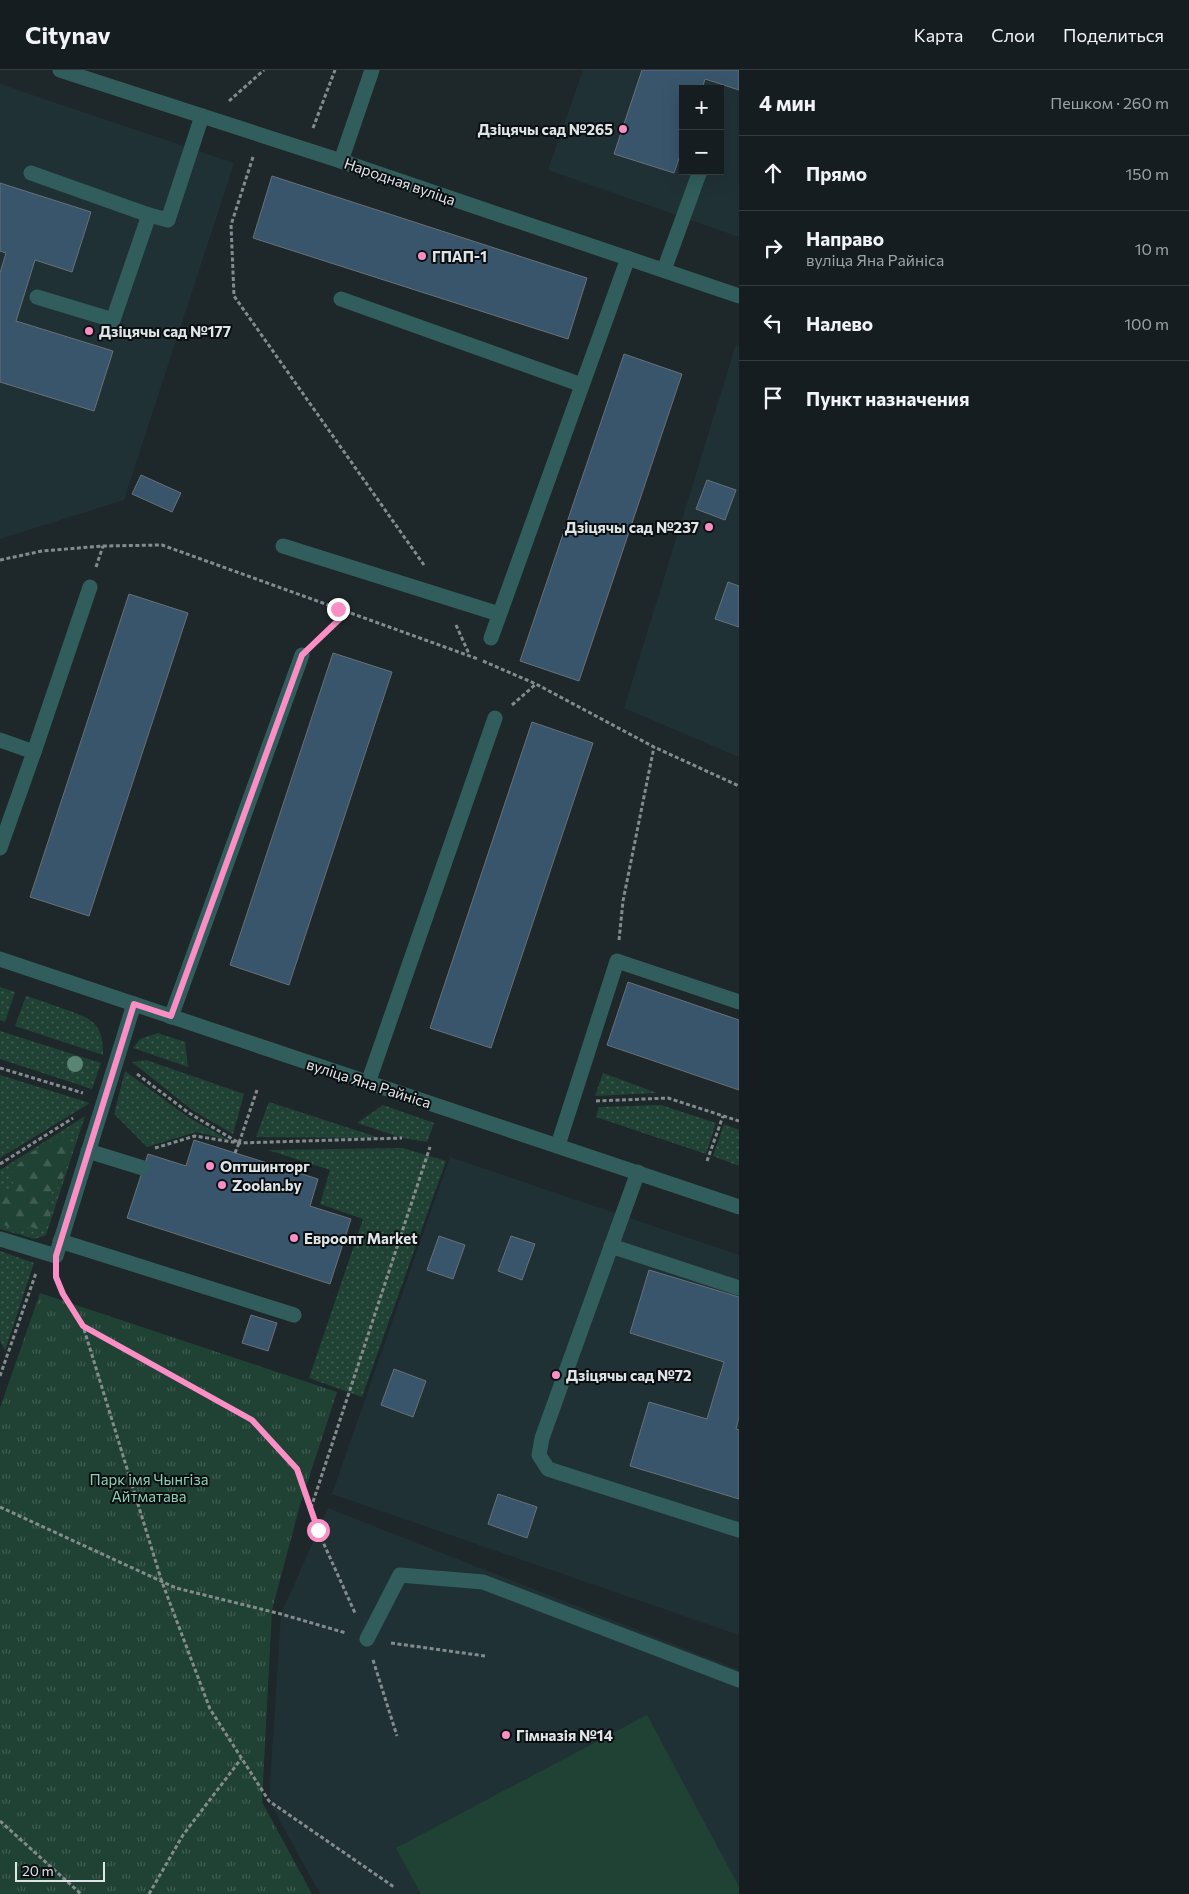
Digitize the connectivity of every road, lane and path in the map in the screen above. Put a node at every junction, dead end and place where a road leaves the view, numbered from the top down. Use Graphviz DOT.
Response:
graph roads {
  1 [pos="60,70"];
  2 [pos="264,70"];
  3 [pos="335,70"];
  4 [pos="372,70"];
  5 [pos="206,117"];
  6 [pos="260,135"];
  7 [pos="294,146"];
  8 [pos="341,161"];
  9 [pos="31,173"];
  10 [pos="699,175"];
  11 [pos="149,214"];
  12 [pos="628,258"];
  13 [pos="664,270"];
  14 [pos="739,296"];
  15 [pos="37,297"];
  16 [pos="341,299"];
  17 [pos="582,385"];
  18 [pos="283,546"];
  19 [pos="0,560"];
  20 [pos="90,587"];
  21 [pos="442,595"];
  22 [pos="347,612"];
  23 [pos="499,614"];
  24 [pos="491,638"];
  25 [pos="302,655"];
  26 [pos="469,655"];
  27 [pos="536,684"];
  28 [pos="496,718"];
  29 [pos="0,740"];
  30 [pos="654,746"];
  31 [pos="34,752"];
  32 [pos="739,787"];
  33 [pos="0,848"];
  34 [pos="0,959"];
  35 [pos="617,961"];
  36 [pos="739,1002"];
  37 [pos="134,1004"];
  38 [pos="171,1016"];
  39 [pos="116,1059"];
  40 [pos="0,1068"];
  41 [pos="368,1083"];
  42 [pos="257,1090"];
  43 [pos="104,1099"];
  44 [pos="572,1102"];
  45 [pos="723,1116"];
  46 [pos="739,1121"];
  47 [pos="402,1138"];
  48 [pos="239,1143"];
  49 [pos="558,1145"];
  50 [pos="430,1147"];
  51 [pos="148,1150"];
  52 [pos="88,1151"];
  53 [pos="235,1153"];
  54 [pos="707,1161"];
  55 [pos="0,1164"];
  56 [pos="144,1168"];
  57 [pos="638,1172"];
  58 [pos="739,1206"];
  59 [pos="0,1239"];
  60 [pos="611,1246"];
  61 [pos="58,1248"];
  62 [pos="739,1288"];
  63 [pos="294,1315"];
  64 [pos="83,1326"];
  65 [pos="0,1365"];
  66 [pos="2,1370"];
  67 [pos="0,1376"];
  68 [pos="0,1507"];
  69 [pos="311,1509"];
  70 [pos="739,1530"];
  71 [pos="162,1582"];
  72 [pos="367,1639"];
  73 [pos="485,1656"];
  74 [pos="739,1680"];
  75 [pos="398,1736"];
  76 [pos="241,1759"];
  77 [pos="0,1821"];
  78 [pos="394,1887"];
  79 [pos="81,1894"];
  80 [pos="149,1894"];
  1 -- 5 [label="street, Народная вуліца"];
  2 -- 5 [label="path"];
  3 -- 7 [label="path"];
  4 -- 8 [label="street"];
  5 -- 6 [label="street, Народная вуліца"];
  5 -- 11 [label="street"];
  6 -- 7 [label="street, Народная вуліца"];
  6 -- 21 [label="path"];
  7 -- 8 [label="street, Народная вуліца"];
  8 -- 12 [label="street, Народная вуліца"];
  9 -- 11 [label="street"];
  10 -- 13 [label="street"];
  11 -- 15 [label="street"];
  12 -- 13 [label="street, Народная вуліца"];
  12 -- 17 [label="street"];
  13 -- 14 [label="street, Народная вуліца"];
  16 -- 17 [label="street"];
  17 -- 23 [label="street"];
  18 -- 21 [label="street"];
  19 -- 22 [label="path"];
  20 -- 31 [label="street"];
  21 -- 23 [label="street"];
  21 -- 26 [label="path"];
  22 -- 25 [label="path"];
  22 -- 26 [label="path"];
  23 -- 24 [label="street"];
  25 -- 38 [label="street"];
  26 -- 27 [label="path"];
  27 -- 28 [label="path"];
  27 -- 30 [label="path"];
  28 -- 41 [label="street"];
  29 -- 31 [label="street"];
  30 -- 32 [label="path"];
  30 -- 35 [label="path"];
  31 -- 33 [label="street"];
  34 -- 37 [label="street, вуліца Яна Райніса"];
  35 -- 36 [label="street"];
  35 -- 44 [label="street"];
  37 -- 38 [label="street, вуліца Яна Райніса"];
  37 -- 39 [label="street"];
  38 -- 41 [label="street, вуліца Яна Райніса"];
  39 -- 43 [label="street"];
  39 -- 48 [label="path"];
  40 -- 43 [label="path"];
  41 -- 49 [label="street, вуліца Яна Райніса"];
  42 -- 48 [label="path"];
  43 -- 52 [label="street"];
  43 -- 55 [label="path"];
  44 -- 45 [label="path"];
  44 -- 49 [label="street"];
  45 -- 46 [label="path"];
  45 -- 54 [label="path"];
  47 -- 48 [label="path"];
  48 -- 51 [label="path"];
  48 -- 53 [label="path"];
  49 -- 57 [label="street, вуліца Яна Райніса"];
  50 -- 69 [label="path"];
  52 -- 56 [label="street"];
  52 -- 61 [label="street"];
  57 -- 58 [label="street, вуліца Яна Райніса"];
  57 -- 60 [label="street"];
  59 -- 61 [label="street"];
  60 -- 62 [label="street"];
  60 -- 70 [label="street"];
  61 -- 63 [label="street"];
  61 -- 64 [label="path"];
  61 -- 66 [label="path"];
  64 -- 69 [label="path"];
  64 -- 71 [label="path"];
  65 -- 66 [label="path"];
  66 -- 67 [label="path"];
  68 -- 71 [label="path"];
  69 -- 72 [label="path"];
  71 -- 72 [label="path"];
  71 -- 76 [label="path"];
  72 -- 73 [label="path"];
  72 -- 74 [label="street"];
  72 -- 75 [label="path"];
  76 -- 78 [label="path"];
  76 -- 80 [label="path"];
  77 -- 79 [label="path"];
}
